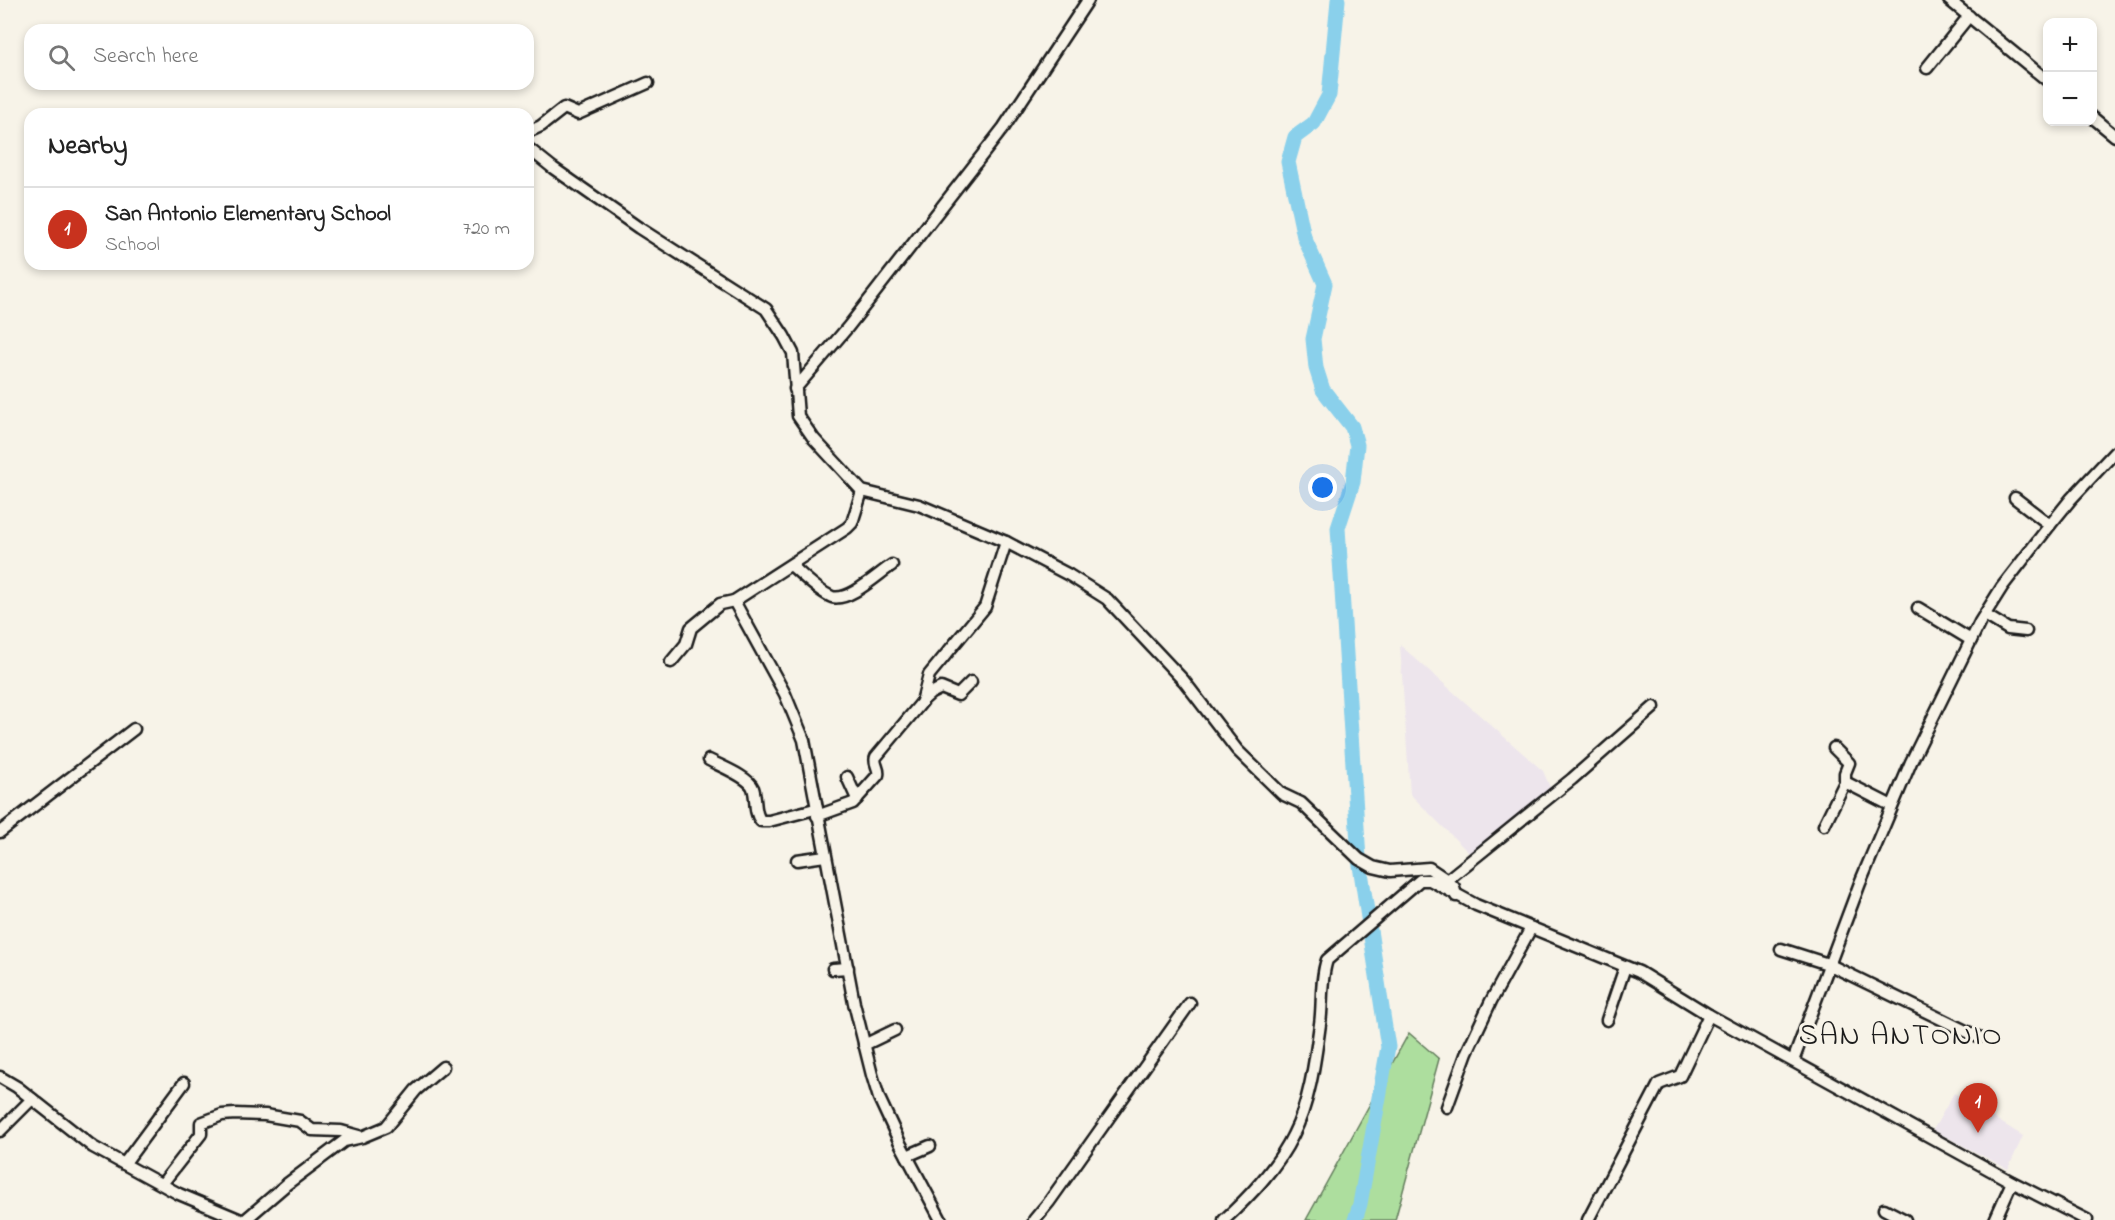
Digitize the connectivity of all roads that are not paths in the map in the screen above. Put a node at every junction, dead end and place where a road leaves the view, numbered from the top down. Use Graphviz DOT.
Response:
graph roads {
  1 [pos="1088,0"];
  2 [pos="1949,0"];
  3 [pos="1969,16"];
  4 [pos="1927,68"];
  5 [pos="2043,77"];
  6 [pos="648,83"];
  7 [pos="2097,121"];
  8 [pos="534,129"];
  9 [pos="2115,136"];
  10 [pos="534,153"];
  11 [pos="795,389"];
  12 [pos="2115,452"];
  13 [pos="862,491"];
  14 [pos="2014,498"];
  15 [pos="2050,525"];
  16 [pos="1006,542"];
  17 [pos="791,565"];
  18 [pos="892,565"];
  19 [pos="734,601"];
  20 [pos="1918,608"];
  21 [pos="1984,615"];
  22 [pos="2026,632"];
  23 [pos="1971,640"];
  24 [pos="671,662"];
  25 [pos="971,682"];
  26 [pos="922,702"];
  27 [pos="1654,707"];
  28 [pos="134,729"];
  29 [pos="1834,748"];
  30 [pos="709,760"];
  31 [pos="847,777"];
  32 [pos="1845,782"];
  33 [pos="857,799"];
  34 [pos="1893,806"];
  35 [pos="816,812"];
  36 [pos="1824,825"];
  37 [pos="0,832"];
  38 [pos="825,856"];
  39 [pos="796,860"];
  40 [pos="1447,880"];
  41 [pos="1456,896"];
  42 [pos="1531,928"];
  43 [pos="1781,949"];
  44 [pos="1828,964"];
  45 [pos="1625,967"];
  46 [pos="848,968"];
  47 [pos="833,969"];
  48 [pos="1190,1003"];
  49 [pos="1709,1015"];
  50 [pos="1607,1020"];
  51 [pos="895,1030"];
  52 [pos="1978,1037"];
  53 [pos="864,1045"];
  54 [pos="1793,1061"];
  55 [pos="443,1067"];
  56 [pos="0,1077"];
  57 [pos="184,1083"];
  58 [pos="32,1099"];
  59 [pos="1447,1107"];
  60 [pos="0,1131"];
  61 [pos="362,1137"];
  62 [pos="930,1146"];
  63 [pos="907,1156"];
  64 [pos="124,1164"];
  65 [pos="2012,1182"];
  66 [pos="162,1185"];
  67 [pos="1884,1209"];
  68 [pos="241,1220"];
  69 [pos="245,1220"];
  70 [pos="941,1220"];
  71 [pos="1034,1220"];
  72 [pos="1224,1220"];
  73 [pos="1588,1220"];
  74 [pos="1905,1220"];
  75 [pos="1995,1220"];
  76 [pos="2087,1220"];
  1 -- 11 [label="street"];
  2 -- 3 [label="street"];
  3 -- 4 [label="street"];
  3 -- 5 [label="street"];
  6 -- 8 [label="street"];
  7 -- 9 [label="street"];
  10 -- 11 [label="street"];
  11 -- 13 [label="street"];
  12 -- 15 [label="street"];
  13 -- 16 [label="street"];
  13 -- 17 [label="street"];
  14 -- 15 [label="street"];
  15 -- 21 [label="street"];
  16 -- 26 [label="street"];
  16 -- 40 [label="street"];
  17 -- 18 [label="street"];
  17 -- 19 [label="street"];
  19 -- 24 [label="street"];
  19 -- 35 [label="street"];
  20 -- 23 [label="street"];
  21 -- 22 [label="street"];
  21 -- 23 [label="street"];
  23 -- 34 [label="street"];
  25 -- 26 [label="street"];
  26 -- 33 [label="street"];
  27 -- 40 [label="street"];
  28 -- 37 [label="street"];
  29 -- 32 [label="street"];
  30 -- 35 [label="street"];
  31 -- 33 [label="street"];
  32 -- 34 [label="street"];
  32 -- 36 [label="street"];
  33 -- 35 [label="street"];
  34 -- 44 [label="street"];
  35 -- 38 [label="street"];
  38 -- 39 [label="street"];
  38 -- 46 [label="street"];
  40 -- 41 [label="street"];
  41 -- 42 [label="street"];
  41 -- 72 [label="street"];
  42 -- 45 [label="street"];
  42 -- 59 [label="street"];
  43 -- 44 [label="street"];
  44 -- 52 [label="street"];
  44 -- 54 [label="street"];
  45 -- 49 [label="street"];
  45 -- 50 [label="street"];
  46 -- 47 [label="street"];
  46 -- 53 [label="street"];
  48 -- 71 [label="street"];
  49 -- 54 [label="street"];
  49 -- 73 [label="street"];
  51 -- 53 [label="street"];
  53 -- 63 [label="street"];
  54 -- 65 [label="street"];
  55 -- 61 [label="street"];
  56 -- 58 [label="street"];
  57 -- 64 [label="street"];
  58 -- 60 [label="street"];
  58 -- 64 [label="street"];
  61 -- 66 [label="street"];
  61 -- 69 [label="street"];
  62 -- 63 [label="street"];
  63 -- 70 [label="street"];
  64 -- 66 [label="street"];
  65 -- 75 [label="street"];
  65 -- 76 [label="street"];
  66 -- 68 [label="street"];
  67 -- 74 [label="street"];
}
